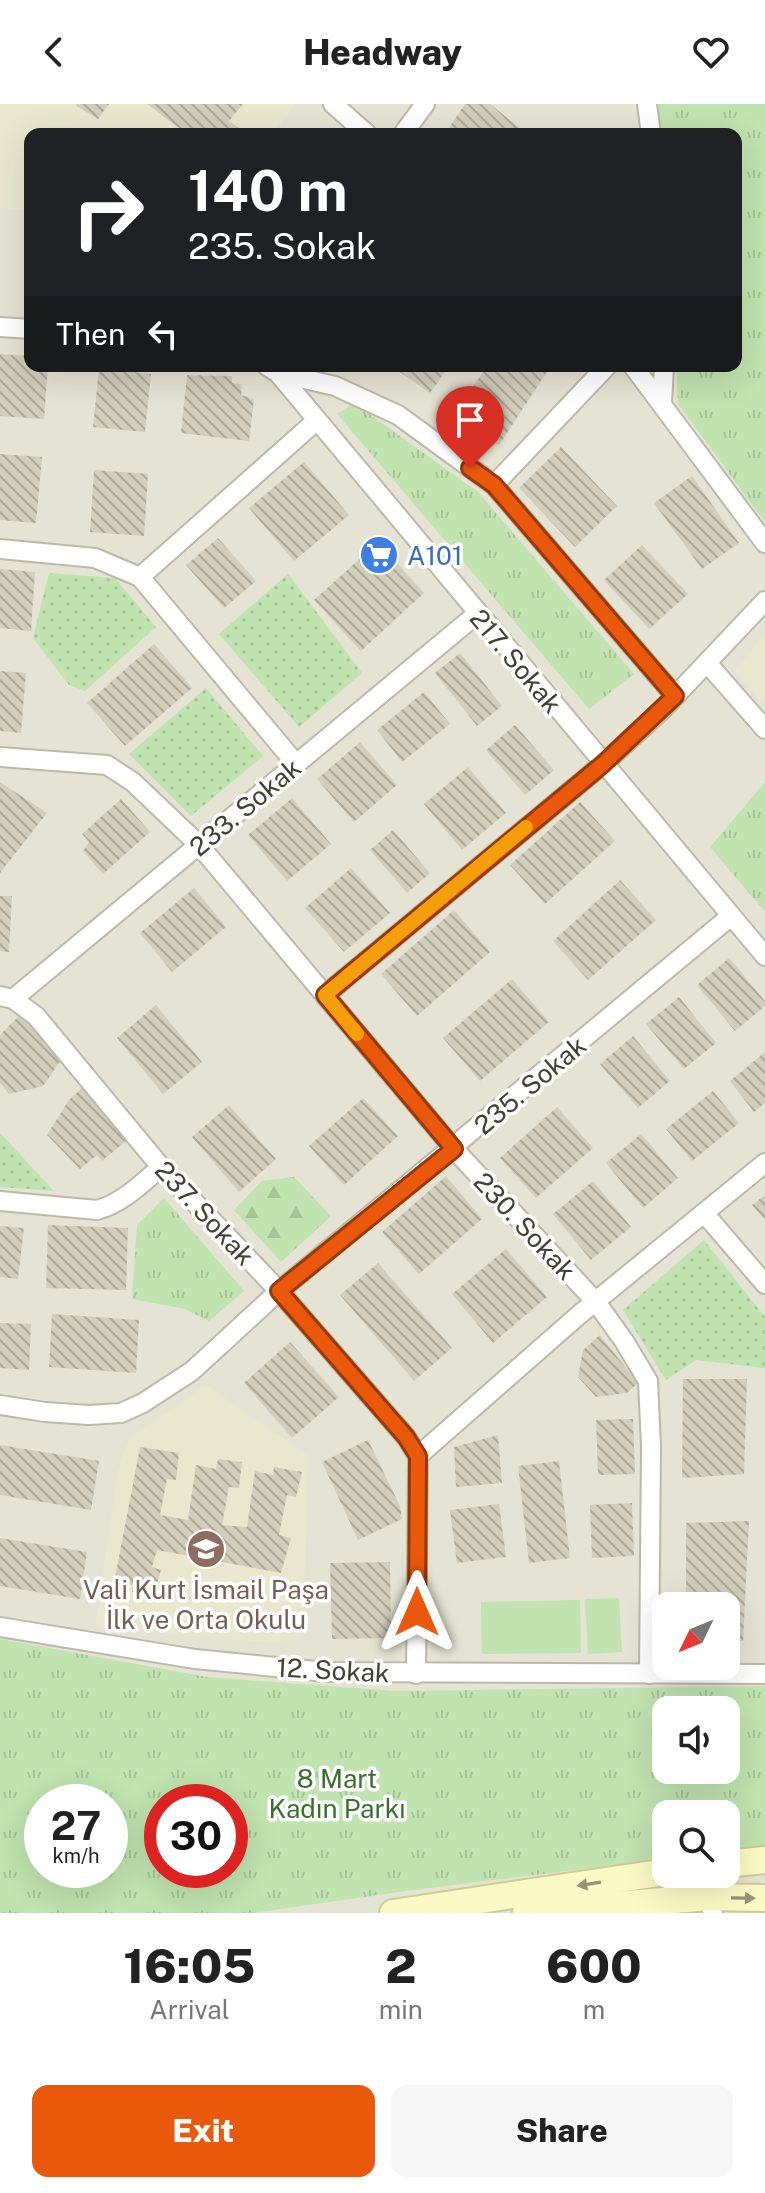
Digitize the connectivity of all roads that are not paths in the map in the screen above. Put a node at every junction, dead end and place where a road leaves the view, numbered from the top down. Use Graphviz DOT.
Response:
graph roads {
  1 [pos="333,104"];
  2 [pos="425,104"];
  3 [pos="647,104"];
  4 [pos="360,128"];
  5 [pos="407,128"];
  6 [pos="650,128"];
  7 [pos="0,327"];
  8 [pos="24,329"];
  9 [pos="274,372"];
  10 [pos="280,372"];
  11 [pos="601,372"];
  12 [pos="638,372"];
  13 [pos="664,372"];
  14 [pos="662,403"];
  15 [pos="316,421"];
  16 [pos="494,485"];
  17 [pos="765,543"];
  18 [pos="0,549"];
  19 [pos="140,577"];
  20 [pos="765,601"];
  21 [pos="477,614"];
  22 [pos="707,663"];
  23 [pos="675,696"];
  24 [pos="765,729"];
  25 [pos="0,757"];
  26 [pos="296,764"];
  27 [pos="603,764"];
  28 [pos="199,845"];
  29 [pos="731,916"];
  30 [pos="765,956"];
  31 [pos="325,995"];
  32 [pos="7,998"];
  33 [pos="454,1149"];
  34 [pos="765,1163"];
  35 [pos="161,1167"];
  36 [pos="0,1201"];
  37 [pos="704,1213"];
  38 [pos="765,1284"];
  39 [pos="279,1291"];
  40 [pos="596,1302"];
  41 [pos="0,1405"];
  42 [pos="418,1456"];
  43 [pos="0,1627"];
  44 [pos="416,1674"];
  45 [pos="649,1674"];
  46 [pos="765,1674"];
  47 [pos="765,1860"];
  48 [pos="740,1863"];
  49 [pos="652,1876"];
  50 [pos="710,1895"];
  51 [pos="765,1898"];
  52 [pos="528,1908"];
  53 [pos="429,1910"];
  54 [pos="393,1913"];
  1 -- 4 [label="street"];
  2 -- 5 [label="street"];
  3 -- 6 [label="street"];
  7 -- 8 [label="street"];
  9 -- 15 [label="street, 217. Sokak"];
  10 -- 16 [label="street"];
  11 -- 16 [label="street"];
  12 -- 14 [label="street"];
  13 -- 14 [label="street"];
  14 -- 17 [label="street"];
  15 -- 19 [label="street"];
  15 -- 21 [label="street, 217. Sokak"];
  16 -- 23 [label="street"];
  18 -- 19 [label="street"];
  19 -- 26 [label="street"];
  20 -- 22 [label="street"];
  21 -- 26 [label="street, 233. Sokak"];
  21 -- 27 [label="street, 217. Sokak"];
  22 -- 23 [label="street"];
  22 -- 24 [label="street"];
  23 -- 27 [label="street"];
  25 -- 28 [label="street, 230. Sokak"];
  26 -- 28 [label="street, 233. Sokak"];
  27 -- 29 [label="street, 217. Sokak"];
  27 -- 31 [label="street"];
  28 -- 31 [label="street, 230. Sokak"];
  28 -- 32 [label="street, 233. Sokak"];
  29 -- 30 [label="street, 217. Sokak"];
  29 -- 33 [label="street, 235. Sokak"];
  31 -- 33 [label="street, 230. Sokak"];
  32 -- 35 [label="street, 237. Sokak"];
  33 -- 39 [label="street, 235. Sokak"];
  33 -- 40 [label="street, 230. Sokak"];
  34 -- 37 [label="street"];
  35 -- 36 [label="street"];
  35 -- 39 [label="street, 237. Sokak"];
  37 -- 38 [label="street"];
  37 -- 40 [label="street"];
  39 -- 41 [label="street, 235. Sokak"];
  39 -- 42 [label="street, 237. Sokak"];
  40 -- 42 [label="street"];
  40 -- 45 [label="street, 230. Sokak"];
  42 -- 44 [label="street"];
  43 -- 44 [label="street, 12. Sokak"];
  44 -- 45 [label="street, 12. Sokak"];
  45 -- 46 [label="street, 12. Sokak"];
  47 -- 48 [label="main road"];
  49 -- 52 [label="main road, one-way"];
  50 -- 51 [label="main road, one-way"];
  50 -- 52 [label="main road"];
  52 -- 53 [label="main road"];
  53 -- 54 [label="main road"];
}
